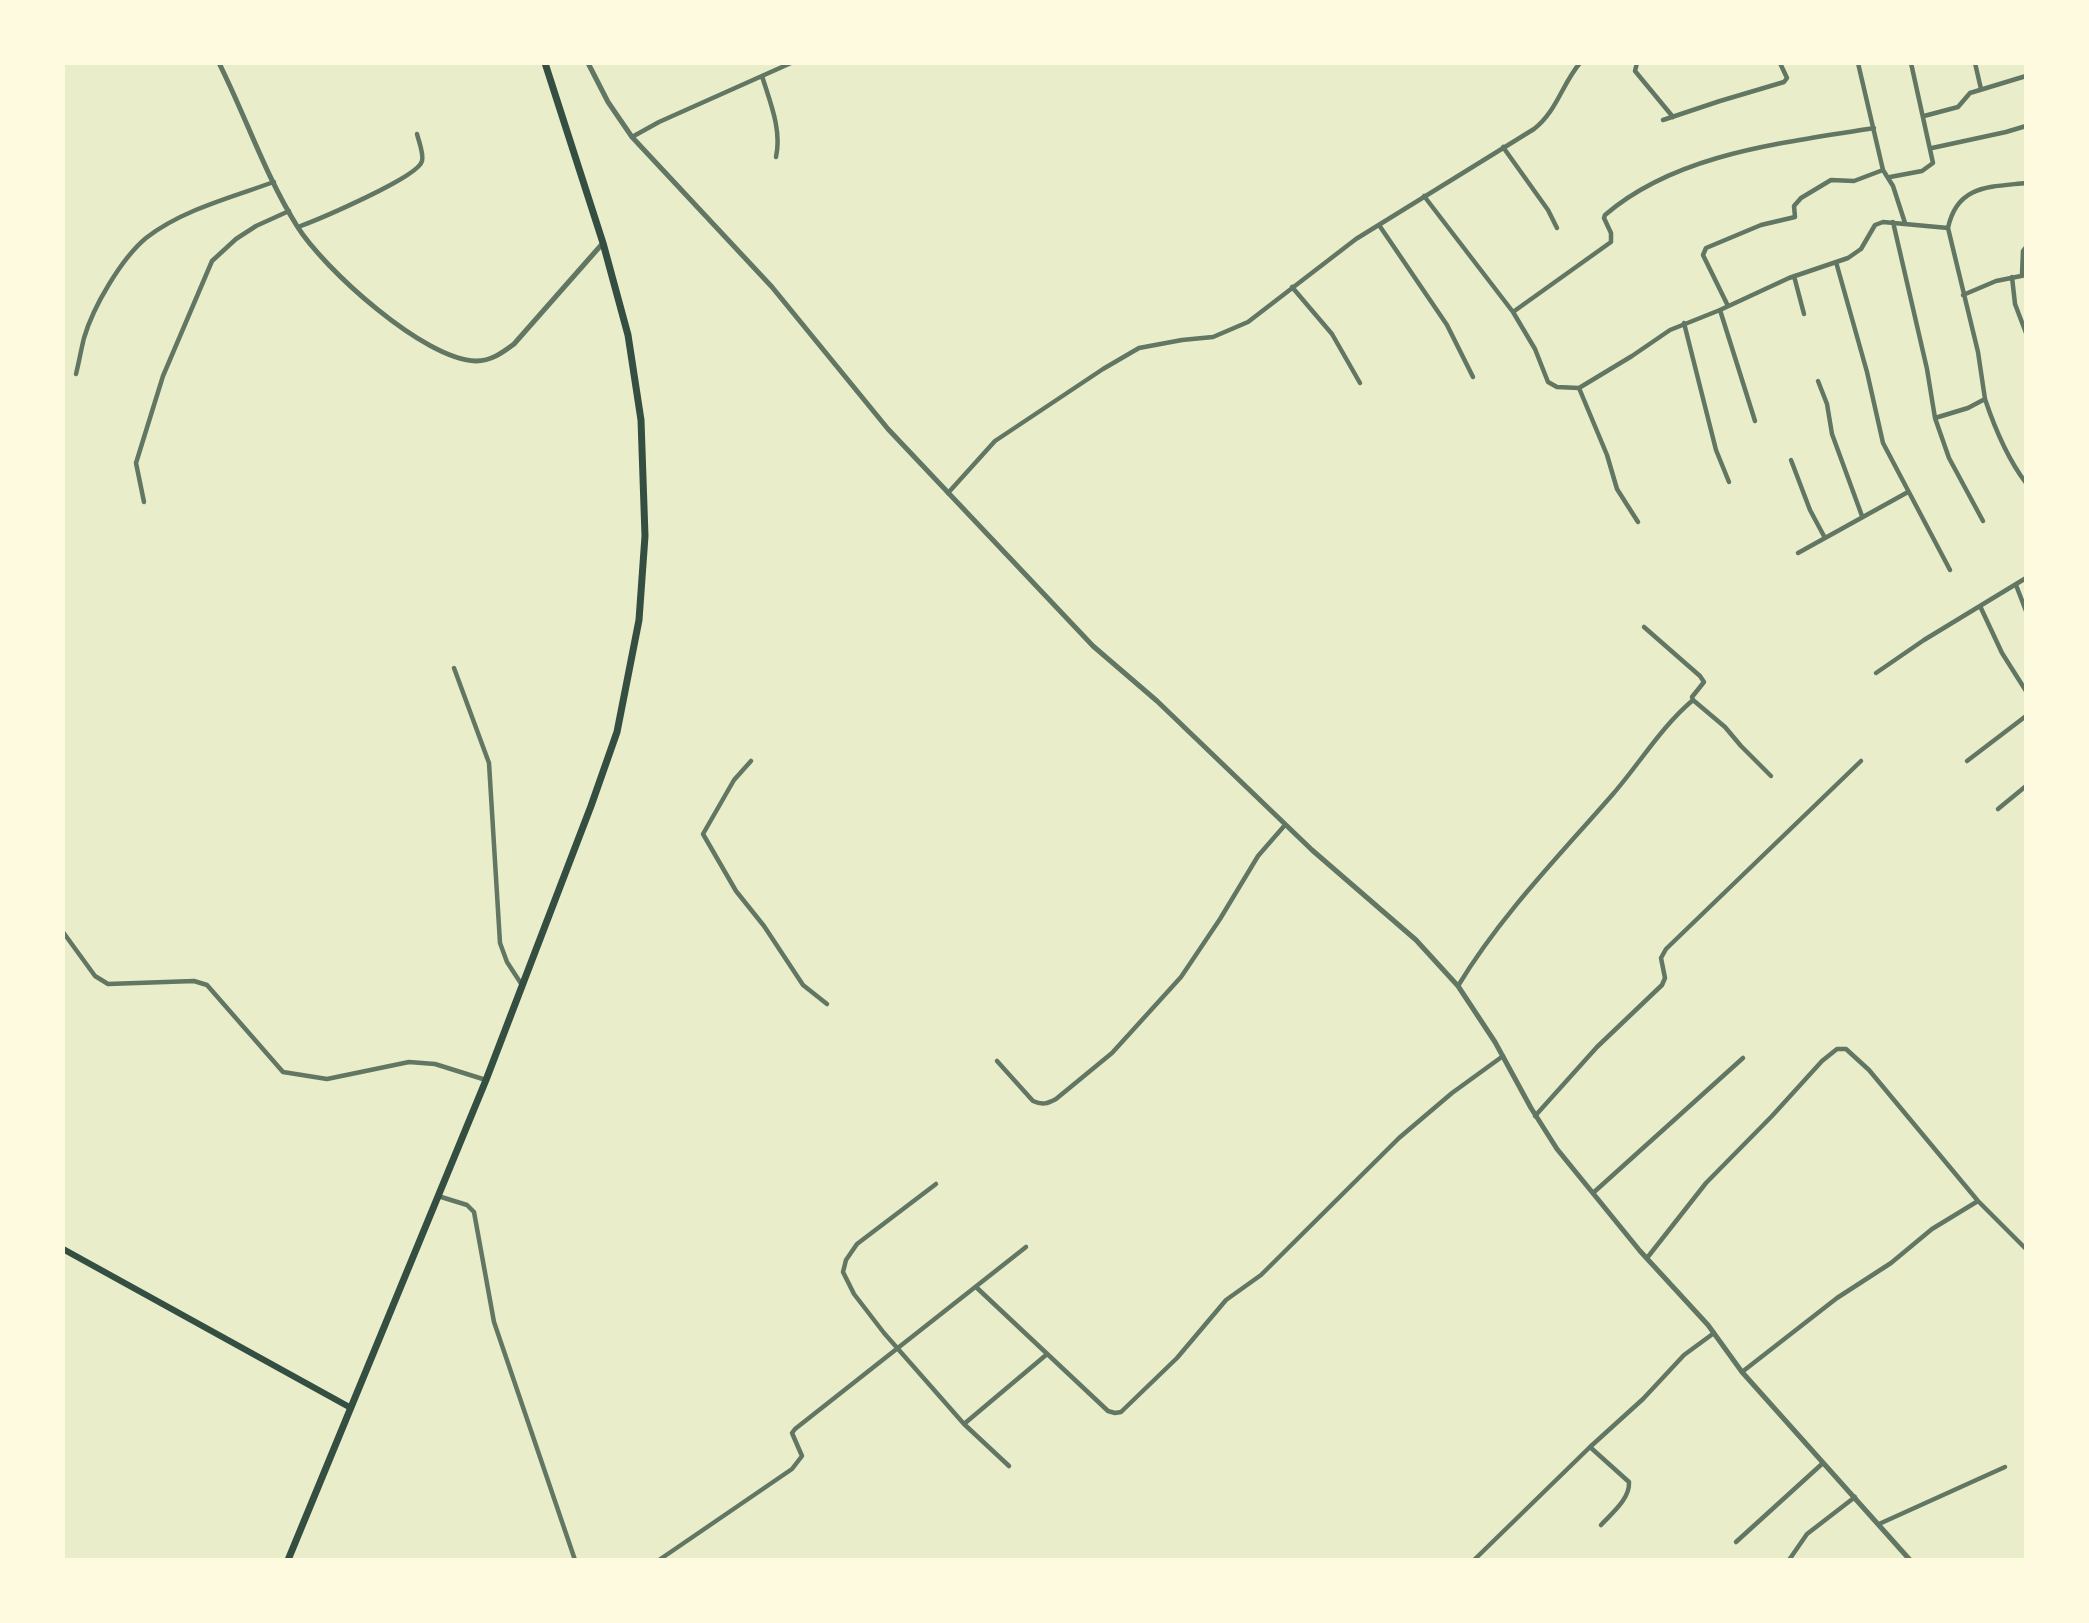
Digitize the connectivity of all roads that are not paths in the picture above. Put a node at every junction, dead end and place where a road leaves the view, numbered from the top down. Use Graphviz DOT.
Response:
graph roads {
  1 [pos="219,63"];
  2 [pos="545,63"];
  3 [pos="588,63"];
  4 [pos="1580,63"];
  5 [pos="1637,63"];
  6 [pos="1780,63"];
  7 [pos="1858,63"];
  8 [pos="1911,63"];
  9 [pos="1975,63"];
  10 [pos="786,64"];
  11 [pos="762,76"];
  12 [pos="2026,76"];
  13 [pos="1982,89"];
  14 [pos="1924,116"];
  15 [pos="1673,117"];
  16 [pos="1663,120"];
  17 [pos="2026,126"];
  18 [pos="1874,128"];
  19 [pos="417,134"];
  20 [pos="632,137"];
  21 [pos="1503,147"];
  22 [pos="1932,148"];
  23 [pos="776,157"];
  24 [pos="1884,170"];
  25 [pos="1890,177"];
  26 [pos="274,182"];
  27 [pos="2026,183"];
  28 [pos="1424,196"];
  29 [pos="289,211"];
  30 [pos="1893,222"];
  31 [pos="1905,223"];
  32 [pos="1379,225"];
  33 [pos="298,227"];
  34 [pos="1557,228"];
  35 [pos="1948,228"];
  36 [pos="603,243"];
  37 [pos="2026,247"];
  38 [pos="1836,262"];
  39 [pos="2024,275"];
  40 [pos="1794,276"];
  41 [pos="2012,277"];
  42 [pos="1292,287"];
  43 [pos="1963,295"];
  44 [pos="1728,306"];
  45 [pos="1720,310"];
  46 [pos="1513,313"];
  47 [pos="1804,314"];
  48 [pos="1684,324"];
  49 [pos="2026,333"];
  50 [pos="76,374"];
  51 [pos="1473,377"];
  52 [pos="1818,381"];
  53 [pos="1360,383"];
  54 [pos="1579,388"];
  55 [pos="1984,399"];
  56 [pos="1935,418"];
  57 [pos="1755,421"];
  58 [pos="1791,460"];
  59 [pos="1729,482"];
  60 [pos="2026,483"];
  61 [pos="1908,492"];
  62 [pos="948,493"];
  63 [pos="144,502"];
  64 [pos="1862,516"];
  65 [pos="1639,522"];
  66 [pos="1983,522"];
  67 [pos="1825,538"];
  68 [pos="1798,553"];
  69 [pos="1950,570"];
  70 [pos="2026,578"];
  71 [pos="2016,585"];
  72 [pos="1980,606"];
  73 [pos="2026,611"];
  74 [pos="1644,626"];
  75 [pos="454,668"];
  76 [pos="1876,673"];
  77 [pos="2026,691"];
  78 [pos="1693,701"];
  79 [pos="2026,716"];
  80 [pos="751,761"];
  81 [pos="1861,761"];
  82 [pos="1967,761"];
  83 [pos="1771,776"];
  84 [pos="2026,786"];
  85 [pos="1998,809"];
  86 [pos="1285,825"];
  87 [pos="63,932"];
  88 [pos="522,986"];
  89 [pos="1458,986"];
  90 [pos="827,1004"];
  91 [pos="1503,1056"];
  92 [pos="1743,1058"];
  93 [pos="997,1061"];
  94 [pos="486,1080"];
  95 [pos="1535,1116"];
  96 [pos="936,1184"];
  97 [pos="1593,1194"];
  98 [pos="438,1195"];
  99 [pos="1978,1201"];
  100 [pos="1026,1247"];
  101 [pos="63,1249"];
  102 [pos="2026,1249"];
  103 [pos="1647,1258"];
  104 [pos="976,1287"];
  105 [pos="1714,1333"];
  106 [pos="898,1349"];
  107 [pos="1046,1355"];
  108 [pos="1742,1372"];
  109 [pos="351,1408"];
  110 [pos="964,1424"];
  111 [pos="1590,1447"];
  112 [pos="1824,1462"];
  113 [pos="1009,1466"];
  114 [pos="2005,1467"];
  115 [pos="1855,1497"];
  116 [pos="1879,1524"];
  117 [pos="1601,1525"];
  118 [pos="1737,1542"];
  119 [pos="288,1560"];
  120 [pos="575,1560"];
  121 [pos="659,1560"];
  122 [pos="1474,1560"];
  123 [pos="1790,1560"];
  124 [pos="1910,1560"];
  1 -- 26 [label="street"];
  2 -- 36 [label="main road"];
  3 -- 20 [label="street"];
  4 -- 21 [label="street"];
  5 -- 15 [label="street"];
  6 -- 15 [label="street"];
  7 -- 18 [label="street"];
  8 -- 14 [label="street"];
  9 -- 13 [label="street"];
  10 -- 11 [label="street"];
  11 -- 20 [label="street"];
  11 -- 23 [label="street"];
  12 -- 13 [label="street"];
  13 -- 14 [label="street"];
  14 -- 22 [label="street"];
  15 -- 16 [label="street"];
  17 -- 22 [label="street"];
  18 -- 24 [label="street"];
  18 -- 46 [label="street"];
  19 -- 33 [label="street"];
  20 -- 62 [label="street"];
  21 -- 28 [label="street"];
  21 -- 34 [label="street"];
  22 -- 25 [label="street"];
  24 -- 25 [label="street"];
  24 -- 44 [label="street"];
  25 -- 31 [label="street"];
  26 -- 29 [label="street"];
  26 -- 50 [label="street"];
  27 -- 35 [label="street"];
  28 -- 32 [label="street"];
  28 -- 46 [label="street"];
  29 -- 33 [label="street"];
  29 -- 63 [label="street"];
  30 -- 31 [label="street"];
  30 -- 38 [label="street"];
  30 -- 56 [label="street"];
  31 -- 35 [label="street"];
  32 -- 42 [label="street"];
  32 -- 51 [label="street"];
  33 -- 36 [label="street"];
  35 -- 43 [label="street"];
  36 -- 88 [label="main road"];
  37 -- 39 [label="street"];
  38 -- 40 [label="street"];
  38 -- 61 [label="street"];
  39 -- 41 [label="street"];
  40 -- 44 [label="street"];
  40 -- 47 [label="street"];
  41 -- 43 [label="street"];
  41 -- 49 [label="street"];
  42 -- 53 [label="street"];
  42 -- 62 [label="street"];
  43 -- 55 [label="street"];
  44 -- 45 [label="street"];
  45 -- 48 [label="street"];
  45 -- 57 [label="street"];
  46 -- 54 [label="street"];
  48 -- 54 [label="street"];
  48 -- 59 [label="street"];
  52 -- 64 [label="street"];
  54 -- 65 [label="street"];
  55 -- 56 [label="street"];
  55 -- 60 [label="street"];
  56 -- 66 [label="street"];
  58 -- 67 [label="street"];
  61 -- 64 [label="street"];
  61 -- 69 [label="street"];
  62 -- 86 [label="street"];
  64 -- 67 [label="street"];
  67 -- 68 [label="street"];
  70 -- 71 [label="street"];
  71 -- 72 [label="street"];
  71 -- 73 [label="street"];
  72 -- 76 [label="street"];
  72 -- 77 [label="street"];
  74 -- 78 [label="street"];
  75 -- 88 [label="street"];
  78 -- 83 [label="street"];
  78 -- 89 [label="street"];
  79 -- 82 [label="street"];
  80 -- 90 [label="street"];
  81 -- 95 [label="street"];
  84 -- 85 [label="street"];
  86 -- 89 [label="street"];
  86 -- 93 [label="street"];
  87 -- 94 [label="street"];
  88 -- 94 [label="main road"];
  89 -- 91 [label="street"];
  91 -- 95 [label="street"];
  91 -- 107 [label="street"];
  92 -- 97 [label="street"];
  94 -- 98 [label="main road"];
  95 -- 97 [label="street"];
  96 -- 106 [label="street"];
  97 -- 103 [label="street"];
  98 -- 109 [label="main road"];
  98 -- 120 [label="street"];
  99 -- 102 [label="street"];
  99 -- 103 [label="street"];
  99 -- 108 [label="street"];
  100 -- 104 [label="street"];
  101 -- 109 [label="main road"];
  103 -- 105 [label="street"];
  104 -- 106 [label="street"];
  104 -- 107 [label="street"];
  105 -- 108 [label="street"];
  105 -- 111 [label="street"];
  106 -- 110 [label="street"];
  106 -- 121 [label="street"];
  107 -- 110 [label="street"];
  108 -- 112 [label="street"];
  109 -- 119 [label="main road"];
  110 -- 113 [label="street"];
  111 -- 117 [label="street"];
  111 -- 122 [label="street"];
  112 -- 115 [label="street"];
  112 -- 118 [label="street"];
  114 -- 116 [label="street"];
  115 -- 116 [label="street"];
  115 -- 123 [label="street"];
  116 -- 124 [label="street"];
}
